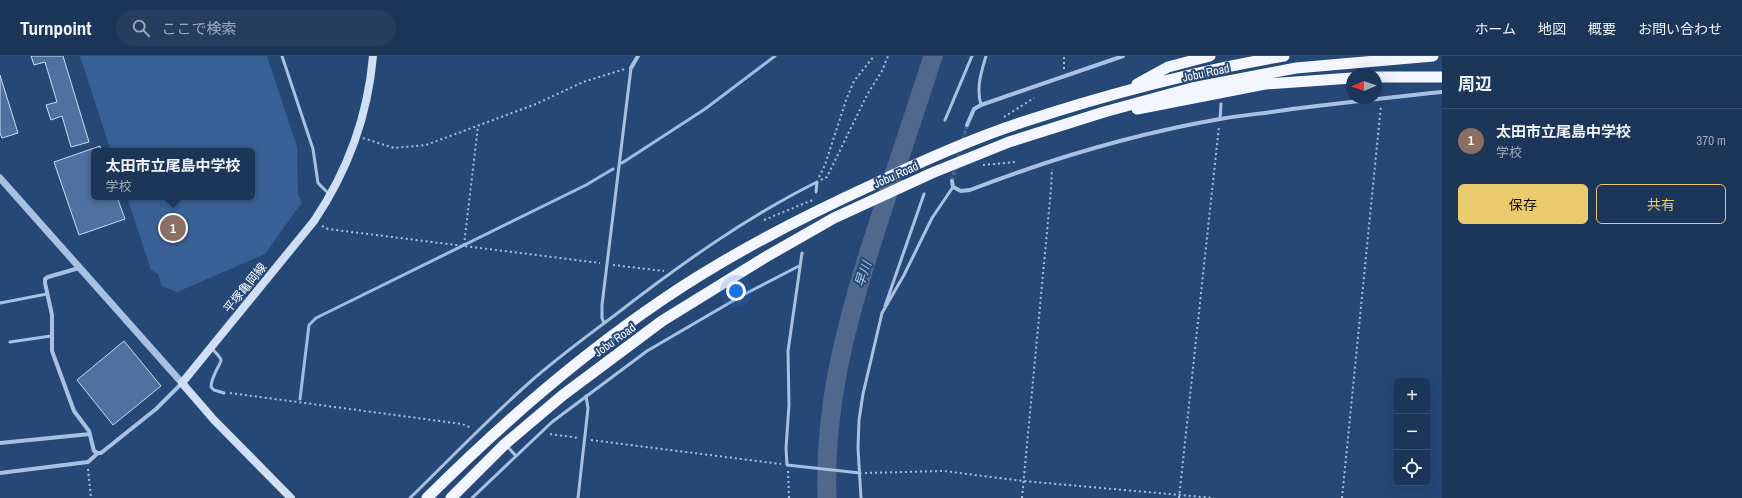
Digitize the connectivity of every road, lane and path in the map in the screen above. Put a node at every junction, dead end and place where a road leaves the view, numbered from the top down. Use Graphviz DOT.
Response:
graph roads {
  1 [pos="282,56"];
  2 [pos="373,56"];
  3 [pos="638,56"];
  4 [pos="874,56"];
  5 [pos="888,56"];
  6 [pos="972,56"];
  7 [pos="986,56"];
  8 [pos="1064,56"];
  9 [pos="1123,56"];
  10 [pos="1210,56"];
  11 [pos="1284,56"];
  12 [pos="1433,56"];
  13 [pos="631,68"];
  14 [pos="1064,76"];
  15 [pos="1382,77"];
  16 [pos="1442,77"];
  17 [pos="1346,78"];
  18 [pos="1124,91"];
  19 [pos="1442,92"];
  20 [pos="1034,98"];
  21 [pos="1382,98"];
  22 [pos="1346,103"];
  23 [pos="1221,104"];
  24 [pos="1381,104"];
  25 [pos="981,106"];
  26 [pos="1104,112"];
  27 [pos="1000,119"];
  28 [pos="1220,119"];
  29 [pos="945,120"];
  30 [pos="967,125"];
  31 [pos="478,126"];
  32 [pos="357,136"];
  33 [pos="1052,161"];
  34 [pos="1015,162"];
  35 [pos="978,165"];
  36 [pos="0,178"];
  37 [pos="952,181"];
  38 [pos="817,182"];
  39 [pos="953,187"];
  40 [pos="816,192"];
  41 [pos="924,194"];
  42 [pos="330,195"];
  43 [pos="798,205"];
  44 [pos="314,220"];
  45 [pos="758,223"];
  46 [pos="464,245"];
  47 [pos="802,253"];
  48 [pos="607,264"];
  49 [pos="799,266"];
  50 [pos="79,268"];
  51 [pos="668,274"];
  52 [pos="47,294"];
  53 [pos="0,303"];
  54 [pos="882,313"];
  55 [pos="604,323"];
  56 [pos="51,336"];
  57 [pos="10,342"];
  58 [pos="211,348"];
  59 [pos="182,384"];
  60 [pos="224,393"];
  61 [pos="586,396"];
  62 [pos="544,430"];
  63 [pos="478,431"];
  64 [pos="90,434"];
  65 [pos="586,439"];
  66 [pos="0,443"];
  67 [pos="505,444"];
  68 [pos="98,453"];
  69 [pos="516,456"];
  70 [pos="88,462"];
  71 [pos="789,465"];
  72 [pos="0,473"];
  73 [pos="859,473"];
  74 [pos="1023,481"];
  75 [pos="1179,496"];
  76 [pos="91,498"];
  77 [pos="292,498"];
  78 [pos="410,498"];
  79 [pos="428,498"];
  80 [pos="451,498"];
  81 [pos="472,498"];
  82 [pos="578,498"];
  83 [pos="789,498"];
  84 [pos="860,498"];
  85 [pos="1022,498"];
  86 [pos="1214,498"];
  87 [pos="1342,498"];
  1 -- 42 [label="lane"];
  2 -- 32 [label="main road, 平塚亀岡線"];
  3 -- 13 [label="street"];
  4 -- 38 [label="path"];
  5 -- 38 [label="path"];
  6 -- 29 [label="lane"];
  7 -- 25 [label="lane"];
  8 -- 14 [label="path"];
  9 -- 14 [label="street"];
  10 -- 18 [label="highway"];
  11 -- 18 [label="highway, Jobu Road"];
  12 -- 26 [label="highway, Jobu Road"];
  13 -- 31 [label="path"];
  13 -- 48 [label="lane"];
  14 -- 25 [label="street"];
  15 -- 16 [label="highway"];
  17 -- 26 [label="highway"];
  18 -- 79 [label="highway, Jobu Road"];
  19 -- 21 [label="street"];
  20 -- 27 [label="path"];
  22 -- 28 [label="street"];
  23 -- 28 [label="lane"];
  24 -- 87 [label="path"];
  25 -- 30 [label="street"];
  26 -- 67 [label="highway, Jobu Road"];
  28 -- 33 [label="street"];
  28 -- 75 [label="path"];
  31 -- 32 [label="path"];
  31 -- 46 [label="path"];
  32 -- 42 [label="main road, 平塚亀岡線"];
  33 -- 39 [label="street"];
  33 -- 74 [label="path"];
  34 -- 35 [label="path"];
  36 -- 50 [label="street"];
  37 -- 39 [label="street"];
  38 -- 40 [label="lane"];
  38 -- 51 [label="lane"];
  39 -- 54 [label="lane"];
  41 -- 54 [label="lane"];
  42 -- 44 [label="main road, 平塚亀岡線"];
  43 -- 45 [label="path"];
  44 -- 46 [label="path"];
  44 -- 58 [label="main road, 平塚亀岡線"];
  46 -- 48 [label="path"];
  47 -- 49 [label="lane"];
  48 -- 51 [label="path"];
  48 -- 55 [label="lane"];
  49 -- 61 [label="lane"];
  49 -- 71 [label="lane"];
  50 -- 52 [label="street"];
  50 -- 59 [label="street"];
  51 -- 55 [label="lane"];
  52 -- 53 [label="lane"];
  52 -- 56 [label="street"];
  54 -- 73 [label="lane"];
  55 -- 63 [label="lane"];
  56 -- 57 [label="lane"];
  56 -- 64 [label="street"];
  58 -- 59 [label="main road, 平塚亀岡線"];
  58 -- 60 [label="lane"];
  59 -- 68 [label="street"];
  59 -- 77 [label="main road"];
  60 -- 63 [label="path"];
  61 -- 62 [label="lane"];
  61 -- 65 [label="lane"];
  62 -- 65 [label="path"];
  62 -- 69 [label="lane"];
  63 -- 78 [label="lane"];
  64 -- 66 [label="street"];
  64 -- 68 [label="street"];
  65 -- 71 [label="path"];
  65 -- 82 [label="lane"];
  67 -- 69 [label="lane"];
  67 -- 80 [label="highway, Jobu Road"];
  68 -- 70 [label="street"];
  69 -- 81 [label="lane"];
  70 -- 72 [label="street"];
  70 -- 76 [label="path"];
  71 -- 73 [label="lane"];
  71 -- 83 [label="path"];
  73 -- 74 [label="path"];
  73 -- 84 [label="lane"];
  74 -- 75 [label="path"];
  74 -- 85 [label="path"];
  75 -- 86 [label="path"];
}
